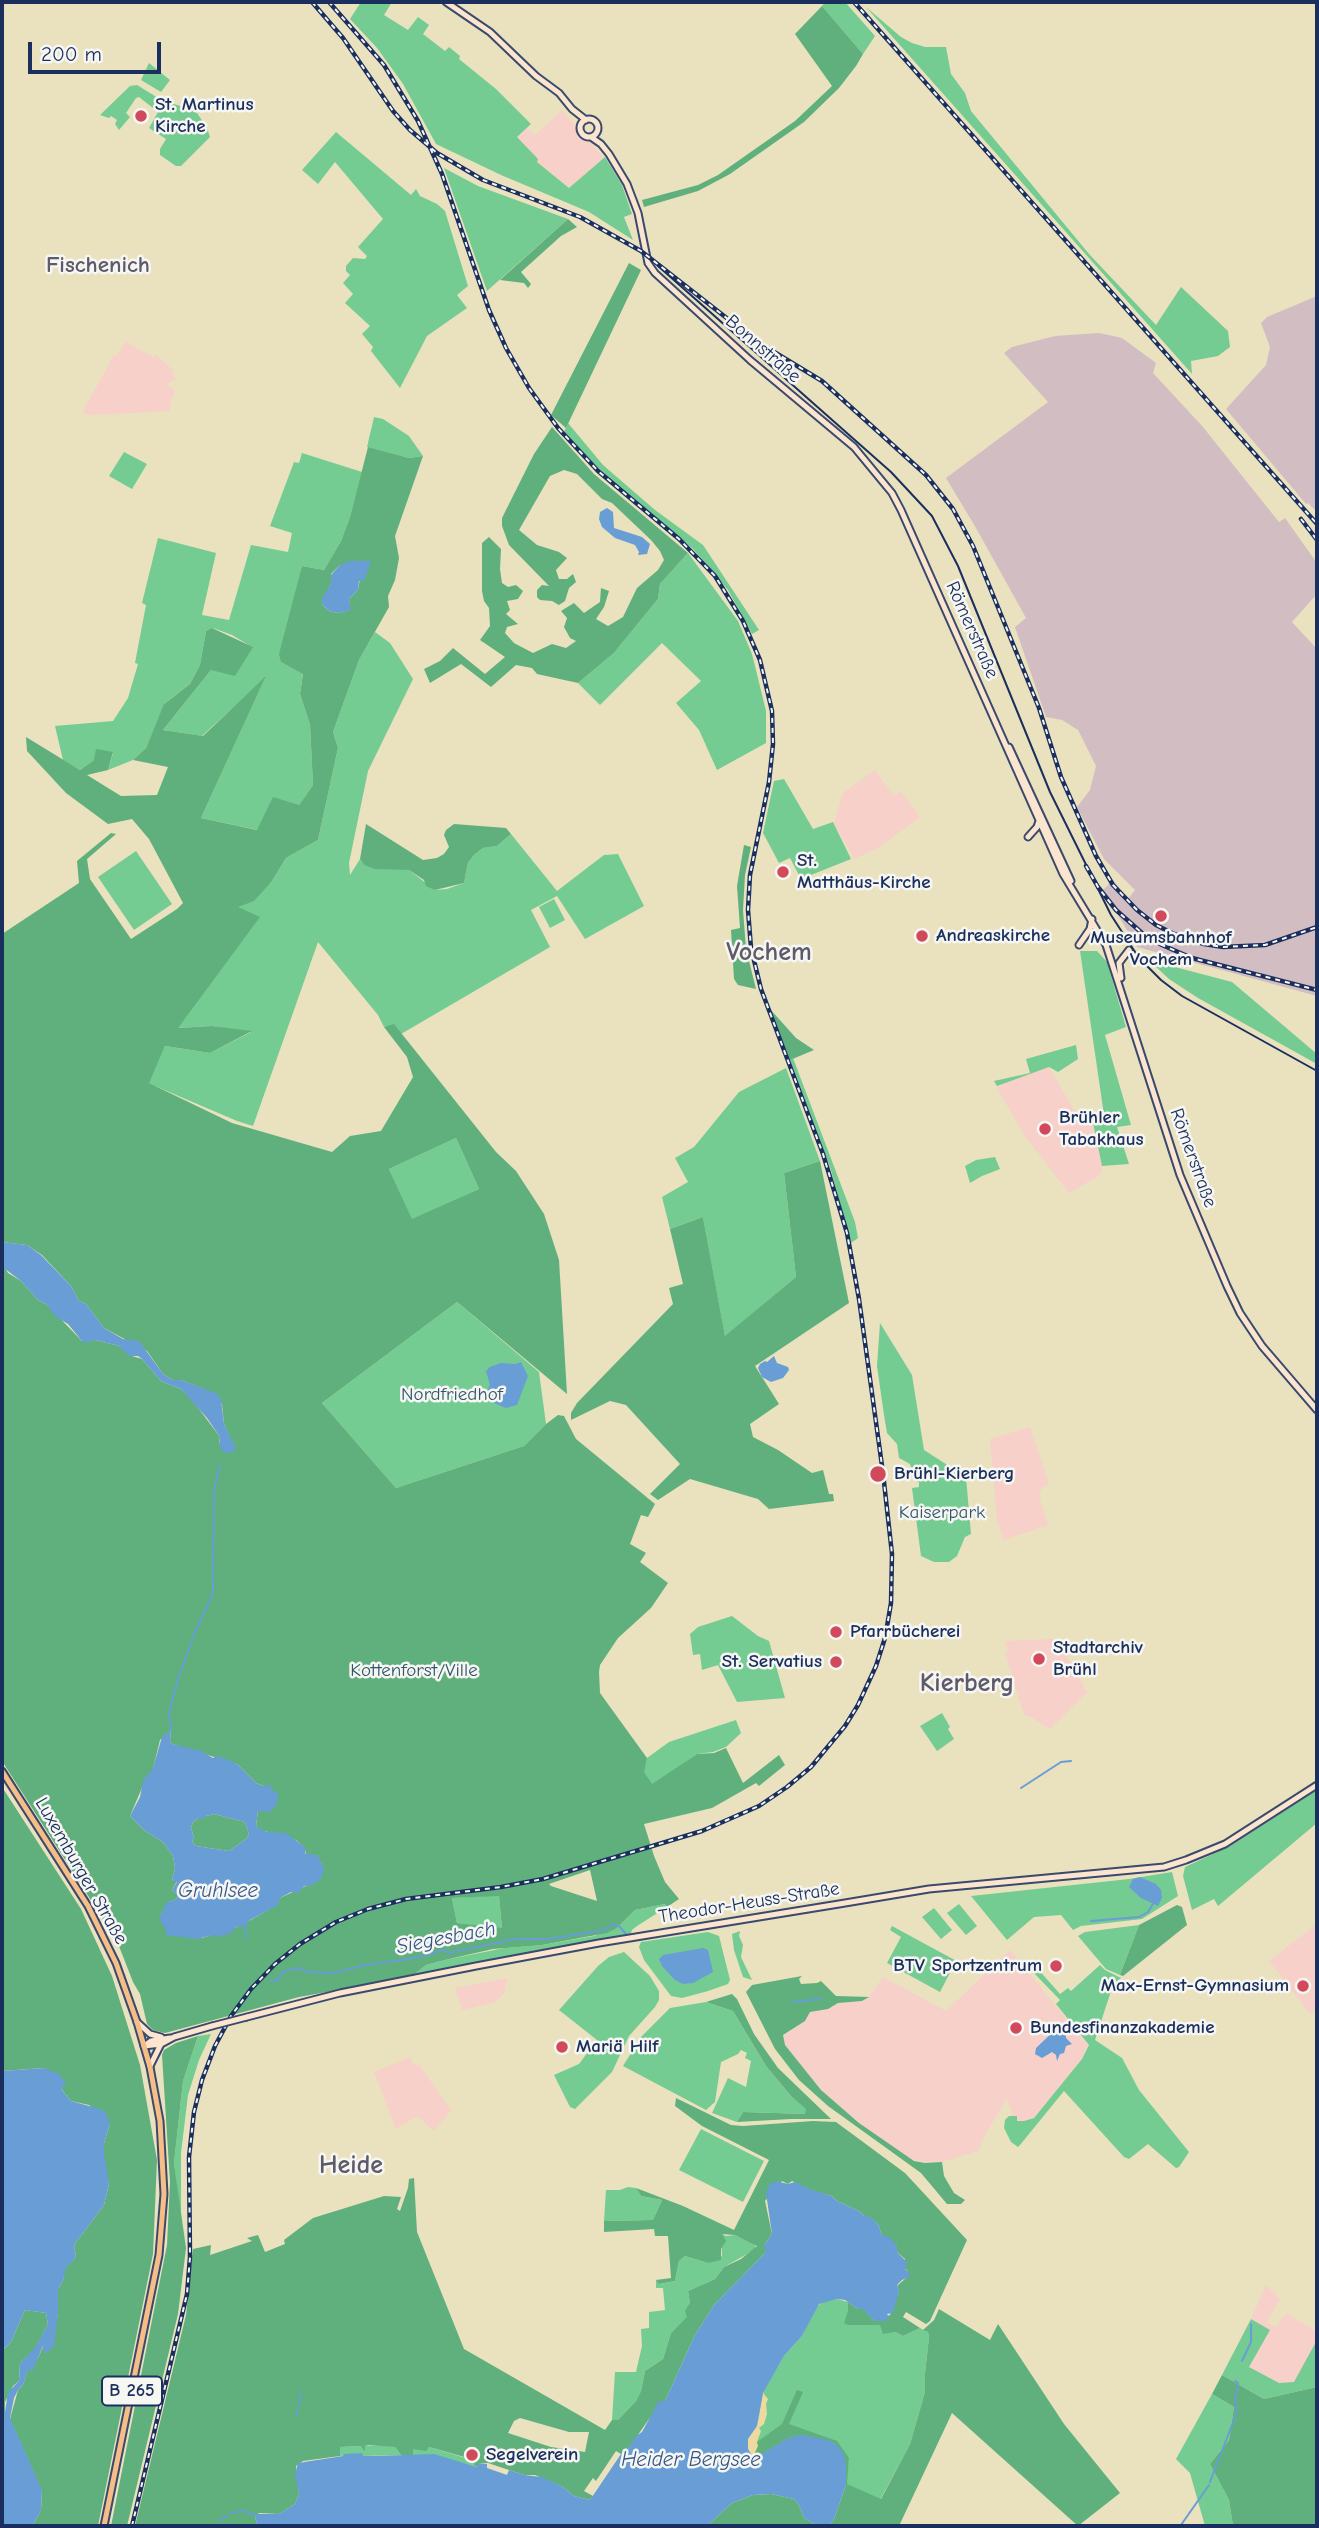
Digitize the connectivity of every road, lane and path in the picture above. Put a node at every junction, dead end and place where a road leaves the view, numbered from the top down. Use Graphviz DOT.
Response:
graph roads {
  1 [pos="446,2"];
  2 [pos="572,109"];
  3 [pos="586,120"];
  4 [pos="580,127"];
  5 [pos="597,131"];
  6 [pos="591,137"];
  7 [pos="601,144"];
  8 [pos="927,567"];
  9 [pos="1006,744"];
  10 [pos="1039,821"];
  11 [pos="1047,838"];
  12 [pos="1078,896"];
  13 [pos="1092,919"];
  14 [pos="1079,945"];
  15 [pos="1129,950"];
  16 [pos="1123,991"];
  17 [pos="1317,1410"];
  18 [pos="2,1771"];
  19 [pos="1317,1785"];
  20 [pos="137,2022"];
  21 [pos="162,2041"];
  22 [pos="144,2046"];
  23 [pos="150,2067"];
  24 [pos="104,2526"];
  1 -- 2 [label="main road"];
  2 -- 3 [label="main road"];
  2 -- 4 [label="main road"];
  3 -- 4 [label="main road"];
  3 -- 5 [label="main road"];
  4 -- 6 [label="main road"];
  5 -- 6 [label="main road"];
  5 -- 7 [label="main road, Bonnstraße"];
  6 -- 7 [label="main road, Bonnstraße"];
  7 -- 8 [label="main road, Bonnstraße"];
  8 -- 9 [label="main road, Römerstraße"];
  9 -- 10 [label="main road, Römerstraße"];
  9 -- 12 [label="main road, Römerstraße"];
  10 -- 11 [label="main road, Römerstraße"];
  10 -- 11 [label="main road"];
  11 -- 12 [label="main road, Römerstraße"];
  12 -- 13 [label="main road, Römerstraße"];
  13 -- 14 [label="main road"];
  13 -- 16 [label="main road, Römerstraße"];
  15 -- 16 [label="main road"];
  16 -- 17 [label="main road, Römerstraße"];
  18 -- 20 [label="main road, Luxemburger Straße / B 265"];
  19 -- 21 [label="main road, Theodor-Heuss-Straße, bridge"];
  20 -- 21 [label="main road"];
  20 -- 22 [label="main road, Luxemburger Straße / B 265"];
  21 -- 22 [label="main road, Theodor-Heuss-Straße"];
  21 -- 23 [label="main road"];
  22 -- 23 [label="main road, Luxemburger Straße / B 265"];
  23 -- 24 [label="main road, Luxemburger Straße / B 265"];
}
